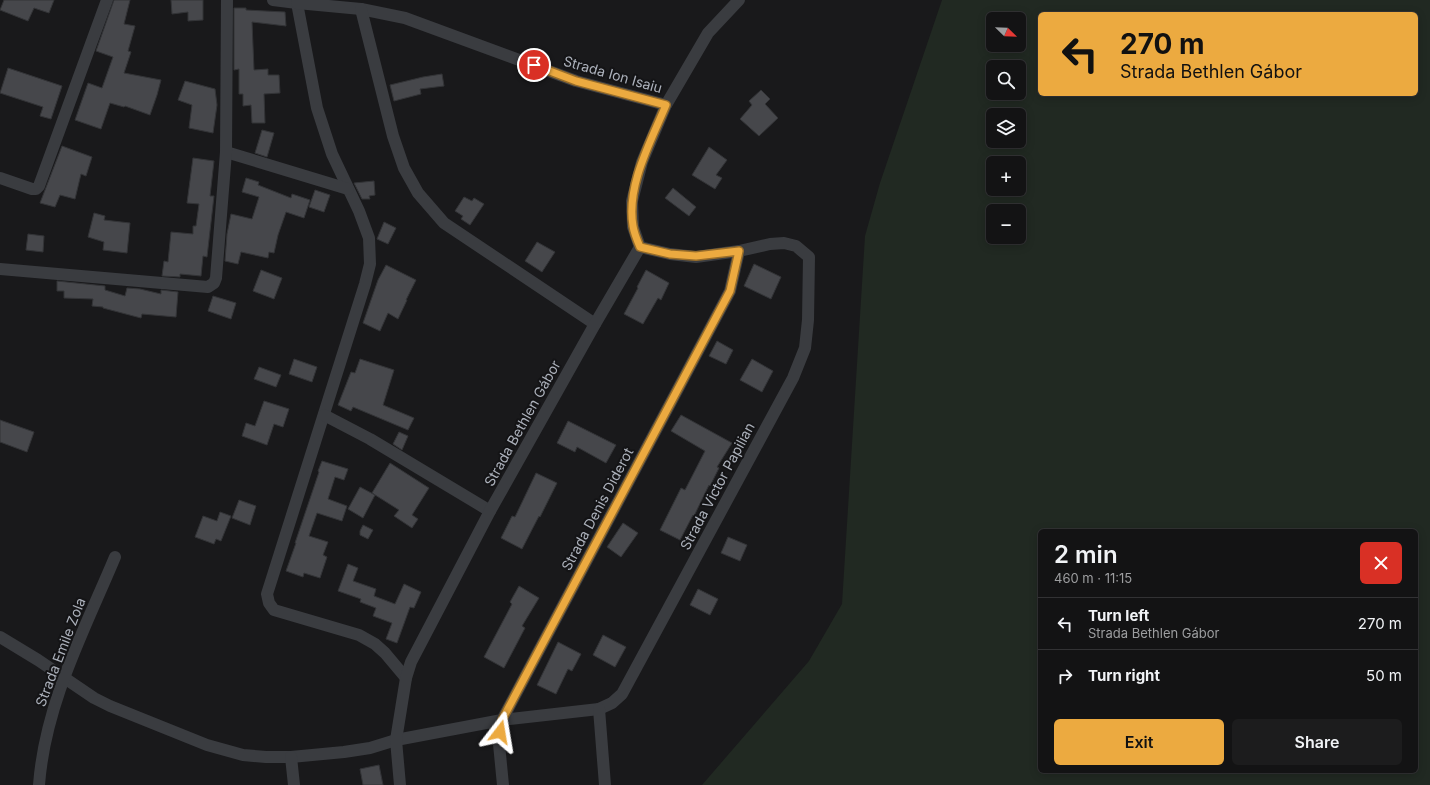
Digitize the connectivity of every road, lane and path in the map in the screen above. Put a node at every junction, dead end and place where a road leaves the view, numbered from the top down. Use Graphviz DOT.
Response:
graph roads {
  1 [pos="107,0"];
  2 [pos="227,0"];
  3 [pos="273,0"];
  4 [pos="738,0"];
  5 [pos="316,2"];
  6 [pos="296,3"];
  7 [pos="361,9"];
  8 [pos="666,105"];
  9 [pos="226,152"];
  10 [pos="0,178"];
  11 [pos="348,189"];
  12 [pos="640,247"];
  13 [pos="739,251"];
  14 [pos="0,269"];
  15 [pos="594,324"];
  16 [pos="324,415"];
  17 [pos="490,511"];
  18 [pos="115,557"];
  19 [pos="0,637"];
  20 [pos="64,678"];
  21 [pos="406,678"];
  22 [pos="599,709"];
  23 [pos="502,720"];
  24 [pos="396,740"];
  25 [pos="291,757"];
  26 [pos="40,785"];
  27 [pos="294,785"];
  28 [pos="400,785"];
  29 [pos="503,785"];
  30 [pos="605,785"];
  1 -- 10 [label="street"];
  2 -- 9 [label="street"];
  3 -- 6 [label="street, Strada Ion Isaiu"];
  4 -- 8 [label="street, Strada Ion Isaiu"];
  5 -- 6 [label="street, Strada Ion Isaiu"];
  5 -- 7 [label="street, Strada Ion Isaiu"];
  6 -- 11 [label="street"];
  7 -- 8 [label="street, Strada Ion Isaiu"];
  7 -- 15 [label="street"];
  8 -- 12 [label="street"];
  9 -- 11 [label="street"];
  9 -- 14 [label="street"];
  11 -- 16 [label="street"];
  12 -- 13 [label="street"];
  12 -- 15 [label="street, Strada Bethlen Gábor"];
  13 -- 22 [label="street, Strada Victor Papilian"];
  13 -- 23 [label="street, Strada Denis Diderot"];
  15 -- 17 [label="street, Strada Bethlen Gábor"];
  16 -- 17 [label="street"];
  16 -- 21 [label="street"];
  17 -- 21 [label="street, Strada Bethlen Gábor"];
  18 -- 20 [label="street, Strada Emile Zola"];
  19 -- 20 [label="street, Strada Victor Papilian"];
  20 -- 25 [label="street, Strada Victor Papilian"];
  20 -- 26 [label="street, Strada Emile Zola"];
  21 -- 24 [label="street, Strada Bethlen Gábor"];
  22 -- 23 [label="street, Strada Victor Papilian"];
  22 -- 30 [label="street"];
  23 -- 24 [label="street, Strada Victor Papilian"];
  23 -- 29 [label="street, Strada Denis Diderot"];
  24 -- 25 [label="street, Strada Victor Papilian"];
  24 -- 28 [label="street, Strada Bethlen Gábor"];
  25 -- 27 [label="street"];
}
